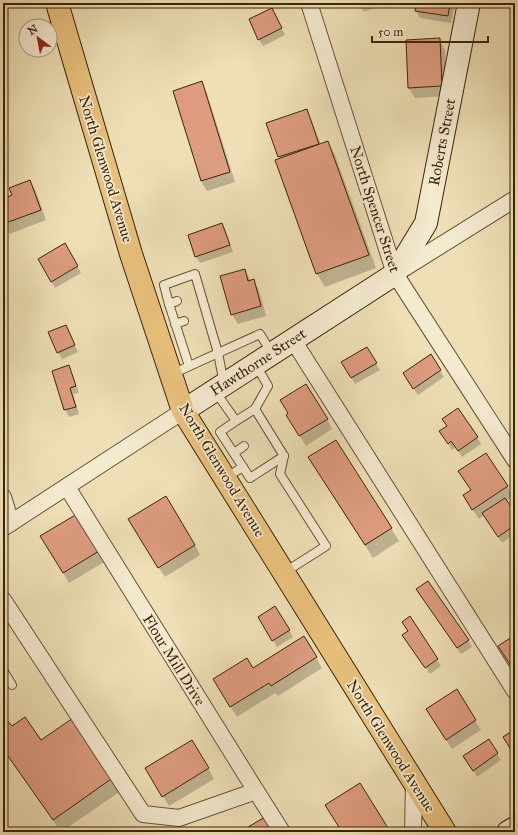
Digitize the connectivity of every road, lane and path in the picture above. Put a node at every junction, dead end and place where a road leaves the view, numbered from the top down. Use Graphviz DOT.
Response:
graph roads {
  1 [pos="56,3"];
  2 [pos="309,3"];
  3 [pos="469,3"];
  4 [pos="515,199"];
  5 [pos="395,274"];
  6 [pos="156,296"];
  7 [pos="177,300"];
  8 [pos="169,304"];
  9 [pos="184,321"];
  10 [pos="175,324"];
  11 [pos="293,340"];
  12 [pos="218,353"];
  13 [pos="264,359"];
  14 [pos="180,370"];
  15 [pos="220,388"];
  16 [pos="255,409"];
  17 [pos="183,411"];
  18 [pos="236,421"];
  19 [pos="217,446"];
  20 [pos="244,446"];
  21 [pos="234,453"];
  22 [pos="284,456"];
  23 [pos="515,460"];
  24 [pos="234,473"];
  25 [pos="67,487"];
  26 [pos="3,497"];
  27 [pos="7,526"];
  28 [pos="284,573"];
  29 [pos="3,600"];
  30 [pos="3,670"];
  31 [pos="12,684"];
  32 [pos="515,691"];
  33 [pos="414,783"];
  34 [pos="256,791"];
  35 [pos="515,828"];
  36 [pos="282,832"];
  37 [pos="413,832"];
  38 [pos="445,832"];
  39 [pos="508,832"];
  1 -- 6 [label="main road, North Glenwood Avenue"];
  2 -- 5 [label="street, North Spencer Street"];
  3 -- 5 [label="street, Roberts Street"];
  4 -- 5 [label="street, Hawthorne Street"];
  5 -- 11 [label="street, Hawthorne Street"];
  5 -- 23 [label="street, North Spencer Street"];
  6 -- 8 [label="lane"];
  6 -- 12 [label="lane"];
  6 -- 14 [label="main road, North Glenwood Avenue"];
  7 -- 8 [label="lane"];
  8 -- 10 [label="lane"];
  9 -- 10 [label="lane"];
  10 -- 14 [label="lane"];
  11 -- 13 [label="street, Hawthorne Street"];
  11 -- 32 [label="street"];
  12 -- 13 [label="lane"];
  12 -- 14 [label="lane"];
  12 -- 15 [label="lane"];
  13 -- 15 [label="street, Hawthorne Street"];
  13 -- 16 [label="lane"];
  14 -- 17 [label="main road, North Glenwood Avenue"];
  15 -- 17 [label="street, Hawthorne Street"];
  15 -- 18 [label="lane"];
  16 -- 18 [label="lane"];
  16 -- 22 [label="lane"];
  17 -- 19 [label="main road, North Glenwood Avenue"];
  17 -- 25 [label="street, Hawthorne Street"];
  18 -- 19 [label="lane"];
  19 -- 21 [label="lane"];
  19 -- 24 [label="main road, North Glenwood Avenue"];
  20 -- 21 [label="lane"];
  21 -- 24 [label="lane"];
  22 -- 24 [label="lane"];
  22 -- 28 [label="lane"];
  24 -- 28 [label="main road, North Glenwood Avenue"];
  25 -- 27 [label="street, Hawthorne Street"];
  25 -- 34 [label="street, Flour Mill Drive"];
  26 -- 27 [label="street"];
  28 -- 33 [label="main road, North Glenwood Avenue"];
  29 -- 34 [label="street"];
  30 -- 31 [label="lane"];
  33 -- 37 [label="street"];
  33 -- 38 [label="main road, North Glenwood Avenue"];
  34 -- 36 [label="street, Flour Mill Drive"];
  35 -- 39 [label="street"];
}
